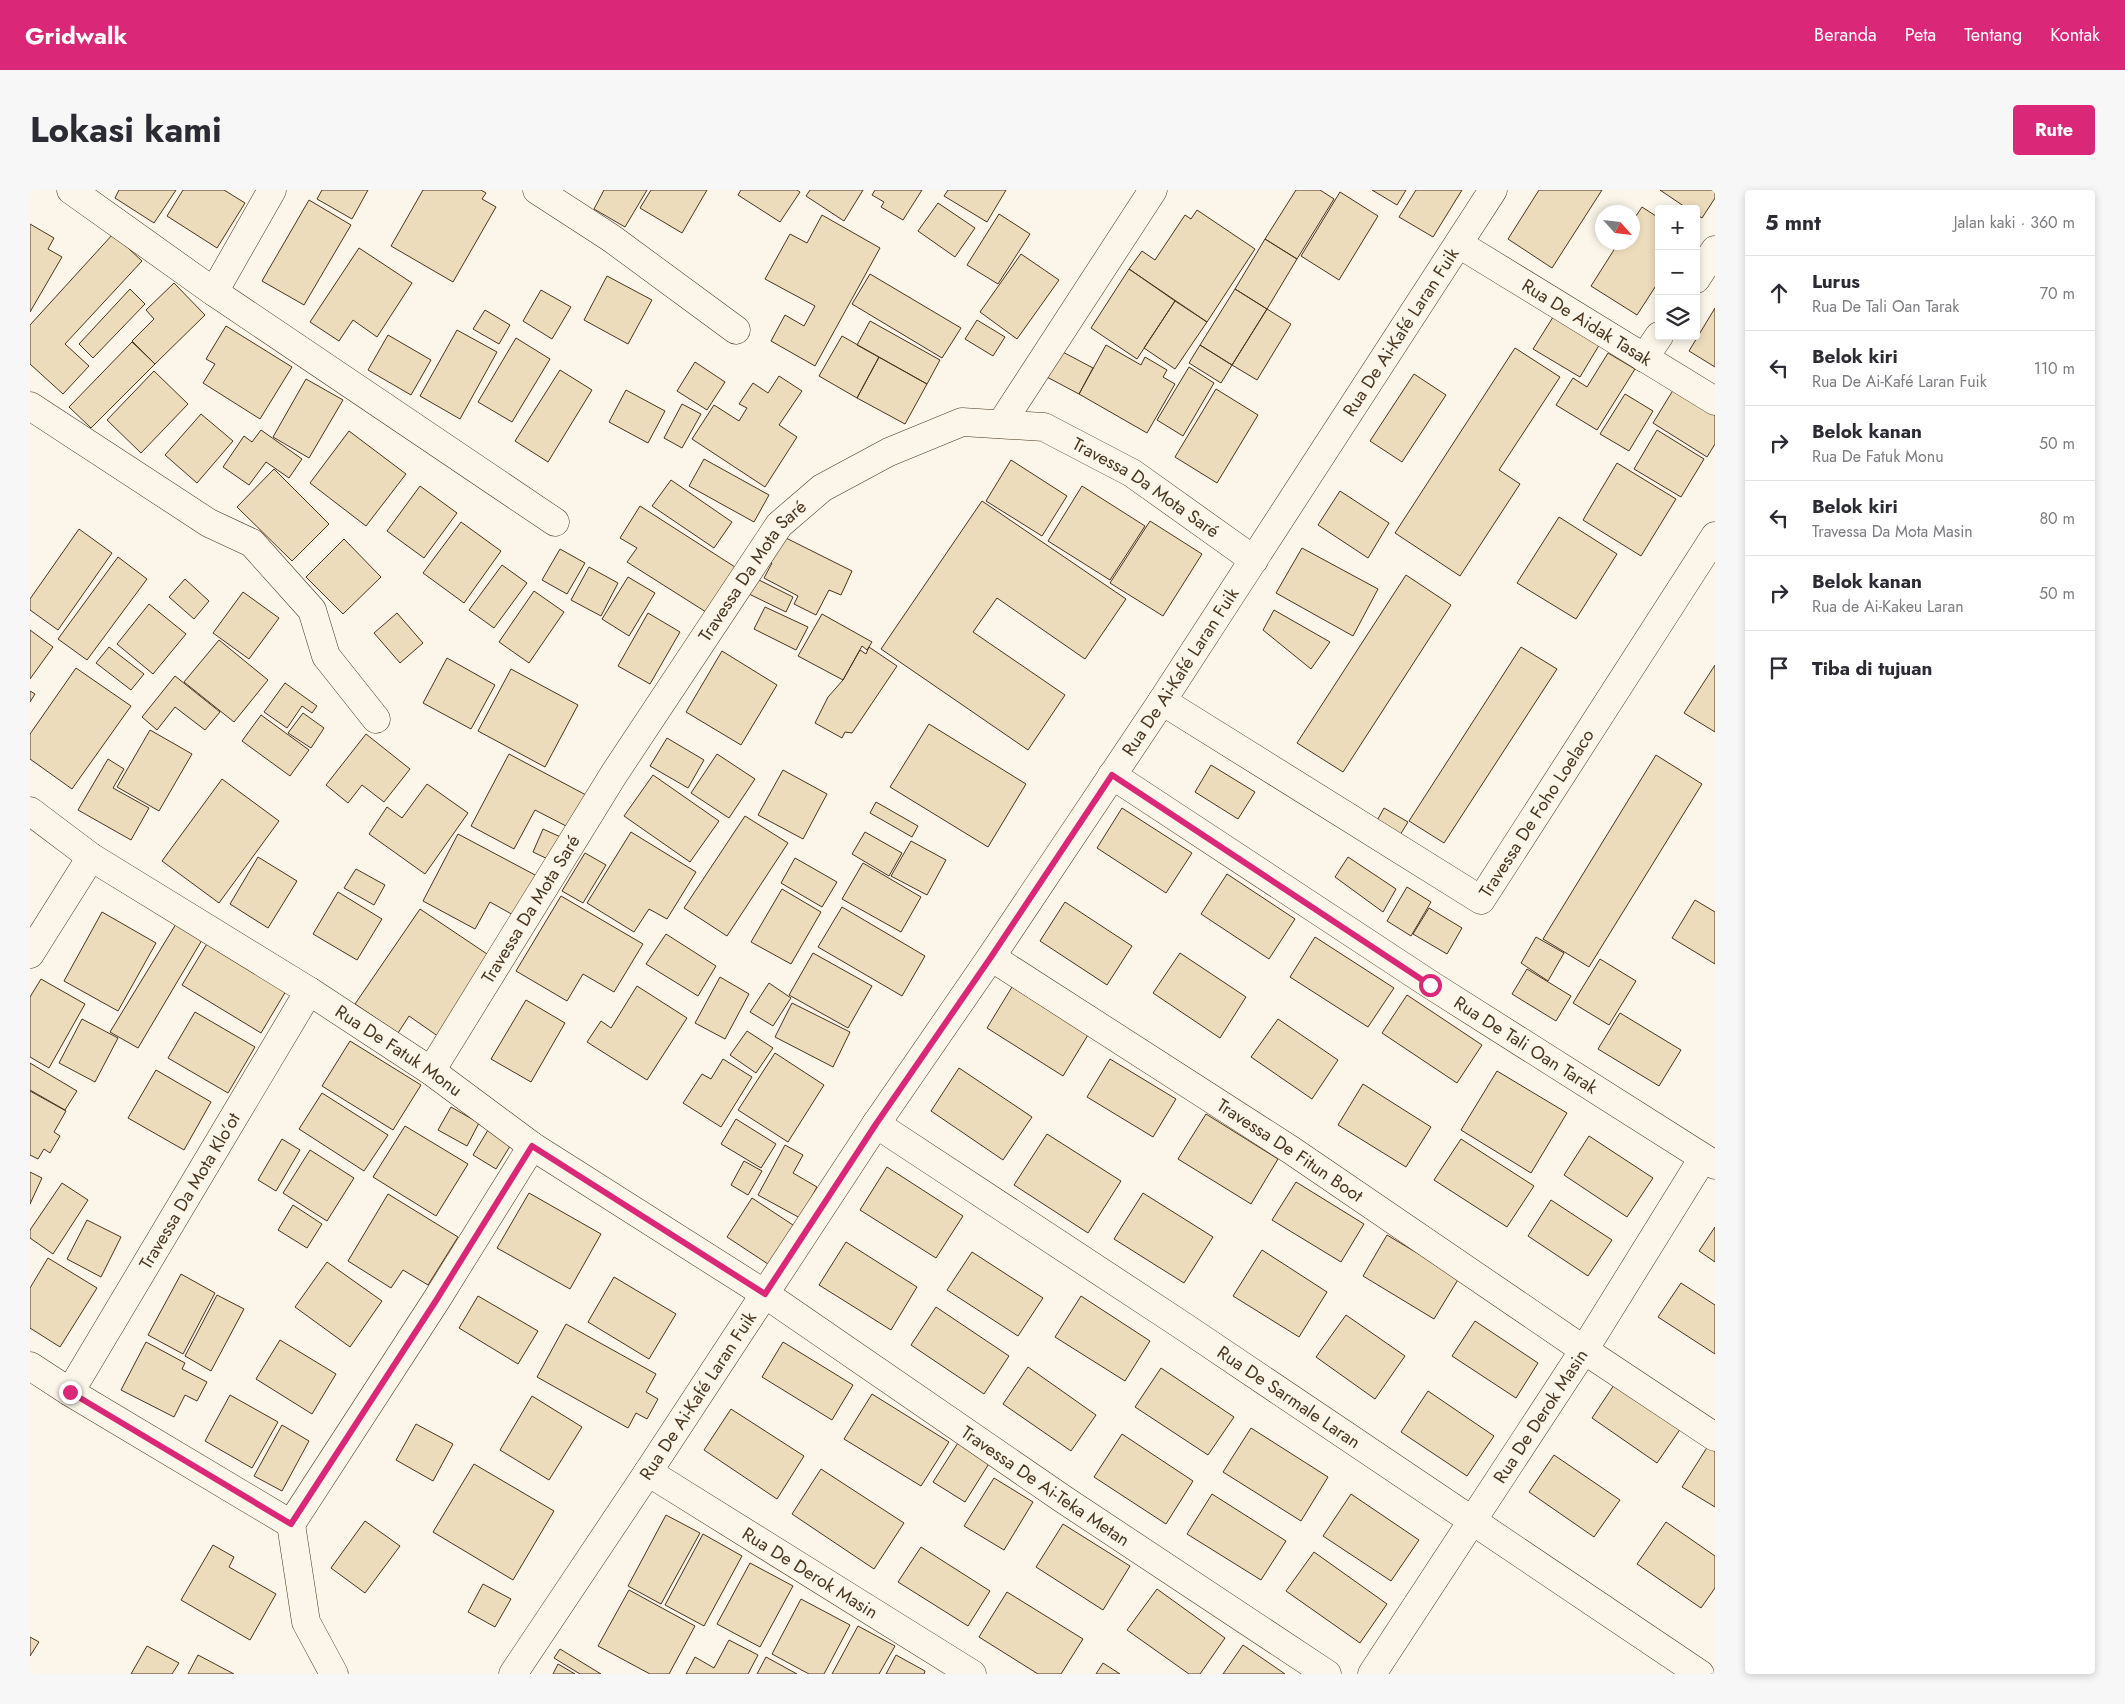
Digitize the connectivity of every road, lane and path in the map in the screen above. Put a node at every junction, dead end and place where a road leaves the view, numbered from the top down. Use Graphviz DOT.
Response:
graph roads {
  1 [pos="71,190"];
  2 [pos="272,190"];
  3 [pos="537,190"];
  4 [pos="1153,190"];
  5 [pos="1493,190"];
  6 [pos="1459,244"];
  7 [pos="1715,250"];
  8 [pos="1700,273"];
  9 [pos="214,292"];
  10 [pos="736,330"];
  11 [pos="1652,347"];
  12 [pos="1715,402"];
  13 [pos="30,406"];
  14 [pos="1001,424"];
  15 [pos="555,522"];
  16 [pos="1715,536"];
  17 [pos="1254,560"];
  18 [pos="1162,701"];
  19 [pos="376,718"];
  20 [pos="1112,775"];
  21 [pos="30,811"];
  22 [pos="91,856"];
  23 [pos="30,954"];
  24 [pos="991,957"];
  25 [pos="309,991"];
  26 [pos="432,1071"];
  27 [pos="876,1124"];
  28 [pos="532,1146"];
  29 [pos="1709,1162"];
  30 [pos="765,1294"];
  31 [pos="1584,1350"];
  32 [pos="30,1366"];
  33 [pos="70,1392"];
  34 [pos="1715,1437"];
  35 [pos="648,1472"];
  36 [pos="1473,1522"];
  37 [pos="291,1524"];
  38 [pos="334,1674"];
  39 [pos="513,1674"];
  40 [pos="972,1674"];
  41 [pos="1327,1674"];
  42 [pos="1372,1674"];
  43 [pos="1700,1674"];
  1 -- 9 [label="street"];
  2 -- 9 [label="street"];
  3 -- 10 [label="street"];
  4 -- 14 [label="street"];
  5 -- 6 [label="street, Rua De Ai-Kafé Laran Fuik"];
  6 -- 11 [label="street, Rua De Aidak Tasak"];
  6 -- 17 [label="street, Rua De Ai-Kafé Laran Fuik"];
  7 -- 8 [label="street"];
  9 -- 15 [label="street"];
  11 -- 12 [label="street, Rua De Aidak Tasak"];
  13 -- 19 [label="street"];
  14 -- 17 [label="street, Travessa Da Mota Saré"];
  14 -- 26 [label="street, Travessa Da Mota Saré"];
  16 -- 18 [label="street, Travessa De Foho Loelaco"];
  17 -- 18 [label="street, Rua De Ai-Kafé Laran Fuik"];
  18 -- 20 [label="street, Rua De Ai-Kafé Laran Fuik"];
  20 -- 24 [label="street, Rua De Ai-Kafé Laran Fuik"];
  20 -- 29 [label="street, Rua De Tali Oan Tarak"];
  21 -- 22 [label="street, Rua De Fatuk Monu"];
  22 -- 23 [label="street"];
  22 -- 25 [label="street, Rua De Fatuk Monu"];
  24 -- 27 [label="street, Rua De Ai-Kafé Laran Fuik"];
  24 -- 31 [label="street, Travessa De Fitun Boot"];
  25 -- 26 [label="street, Rua De Fatuk Monu"];
  25 -- 33 [label="street, Travessa Da Mota Klo’ot"];
  26 -- 28 [label="street, Rua De Fatuk Monu"];
  27 -- 30 [label="street, Rua De Ai-Kafé Laran Fuik"];
  27 -- 36 [label="street, Rua De Sarmale Laran"];
  28 -- 30 [label="street, Rua De Fatuk Monu"];
  28 -- 37 [label="street"];
  29 -- 31 [label="street, Rua De Derok Masin"];
  30 -- 35 [label="street, Rua De Ai-Kafé Laran Fuik"];
  30 -- 41 [label="street, Travessa De Ai-Teka Metan"];
  31 -- 34 [label="street, Travessa De Fitun Boot"];
  31 -- 36 [label="street, Rua De Derok Masin"];
  32 -- 33 [label="street"];
  33 -- 37 [label="street"];
  35 -- 39 [label="street, Rua De Ai-Kafé Laran Fuik"];
  35 -- 40 [label="street, Rua De Derok Masin"];
  36 -- 42 [label="street, Rua De Derok Masin"];
  36 -- 43 [label="street, Rua De Sarmale Laran"];
  37 -- 38 [label="street"];
}
